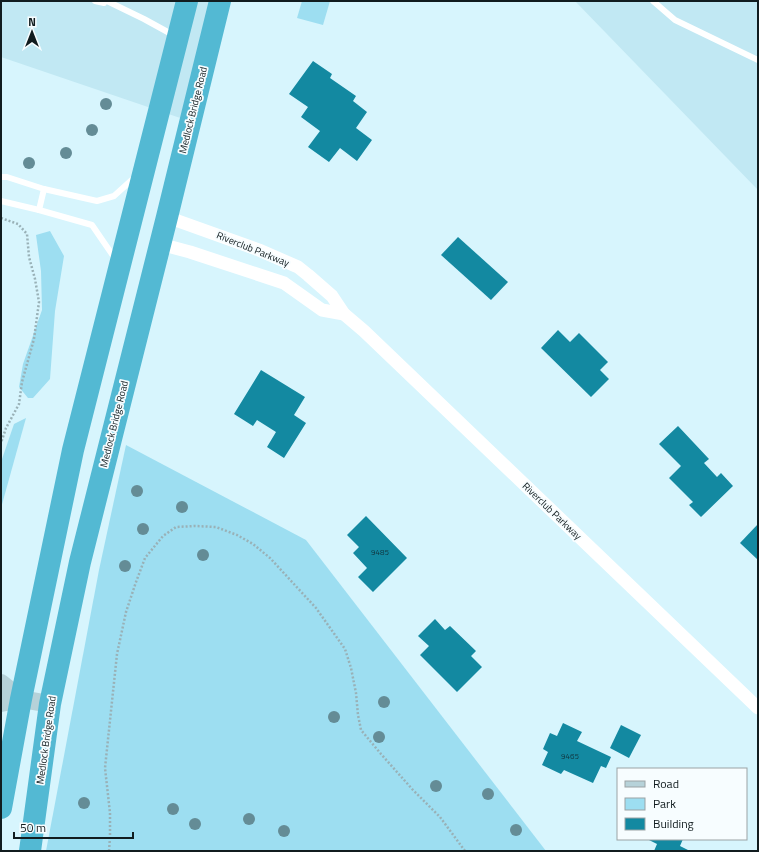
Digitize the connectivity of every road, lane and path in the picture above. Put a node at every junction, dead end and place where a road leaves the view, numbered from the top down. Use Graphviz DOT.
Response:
graph roads {
  1 [pos="95,1"];
  2 [pos="186,1"];
  3 [pos="220,1"];
  4 [pos="653,1"];
  5 [pos="105,2"];
  6 [pos="177,37"];
  7 [pos="758,60"];
  8 [pos="145,168"];
  9 [pos="1,177"];
  10 [pos="44,189"];
  11 [pos="1,201"];
  12 [pos="39,210"];
  13 [pos="167,217"];
  14 [pos="1,218"];
  15 [pos="160,244"];
  16 [pos="120,266"];
  17 [pos="344,314"];
  18 [pos="1,443"];
  19 [pos="1,683"];
  20 [pos="11,701"];
  21 [pos="50,704"];
  22 [pos="758,708"];
  23 [pos="1,808"];
  24 [pos="30,851"];
  25 [pos="109,851"];
  26 [pos="465,851"];
  1 -- 5 [label="lane"];
  2 -- 6 [label="highway"];
  3 -- 13 [label="highway, Medlock Bridge Road"];
  4 -- 7 [label="lane"];
  5 -- 6 [label="lane"];
  6 -- 8 [label="highway"];
  8 -- 10 [label="lane"];
  8 -- 16 [label="highway"];
  9 -- 10 [label="lane"];
  10 -- 12 [label="lane"];
  11 -- 12 [label="lane"];
  12 -- 16 [label="lane"];
  13 -- 15 [label="highway, Medlock Bridge Road"];
  13 -- 17 [label="street, Riverclub Parkway"];
  14 -- 18 [label="path"];
  15 -- 17 [label="street, Riverclub Parkway"];
  15 -- 21 [label="highway, Medlock Bridge Road"];
  16 -- 20 [label="highway"];
  17 -- 22 [label="street, Riverclub Parkway"];
  19 -- 20 [label="main road"];
  20 -- 21 [label="main road"];
  20 -- 23 [label="highway"];
  21 -- 24 [label="highway, Medlock Bridge Road"];
  25 -- 26 [label="path"];
}
